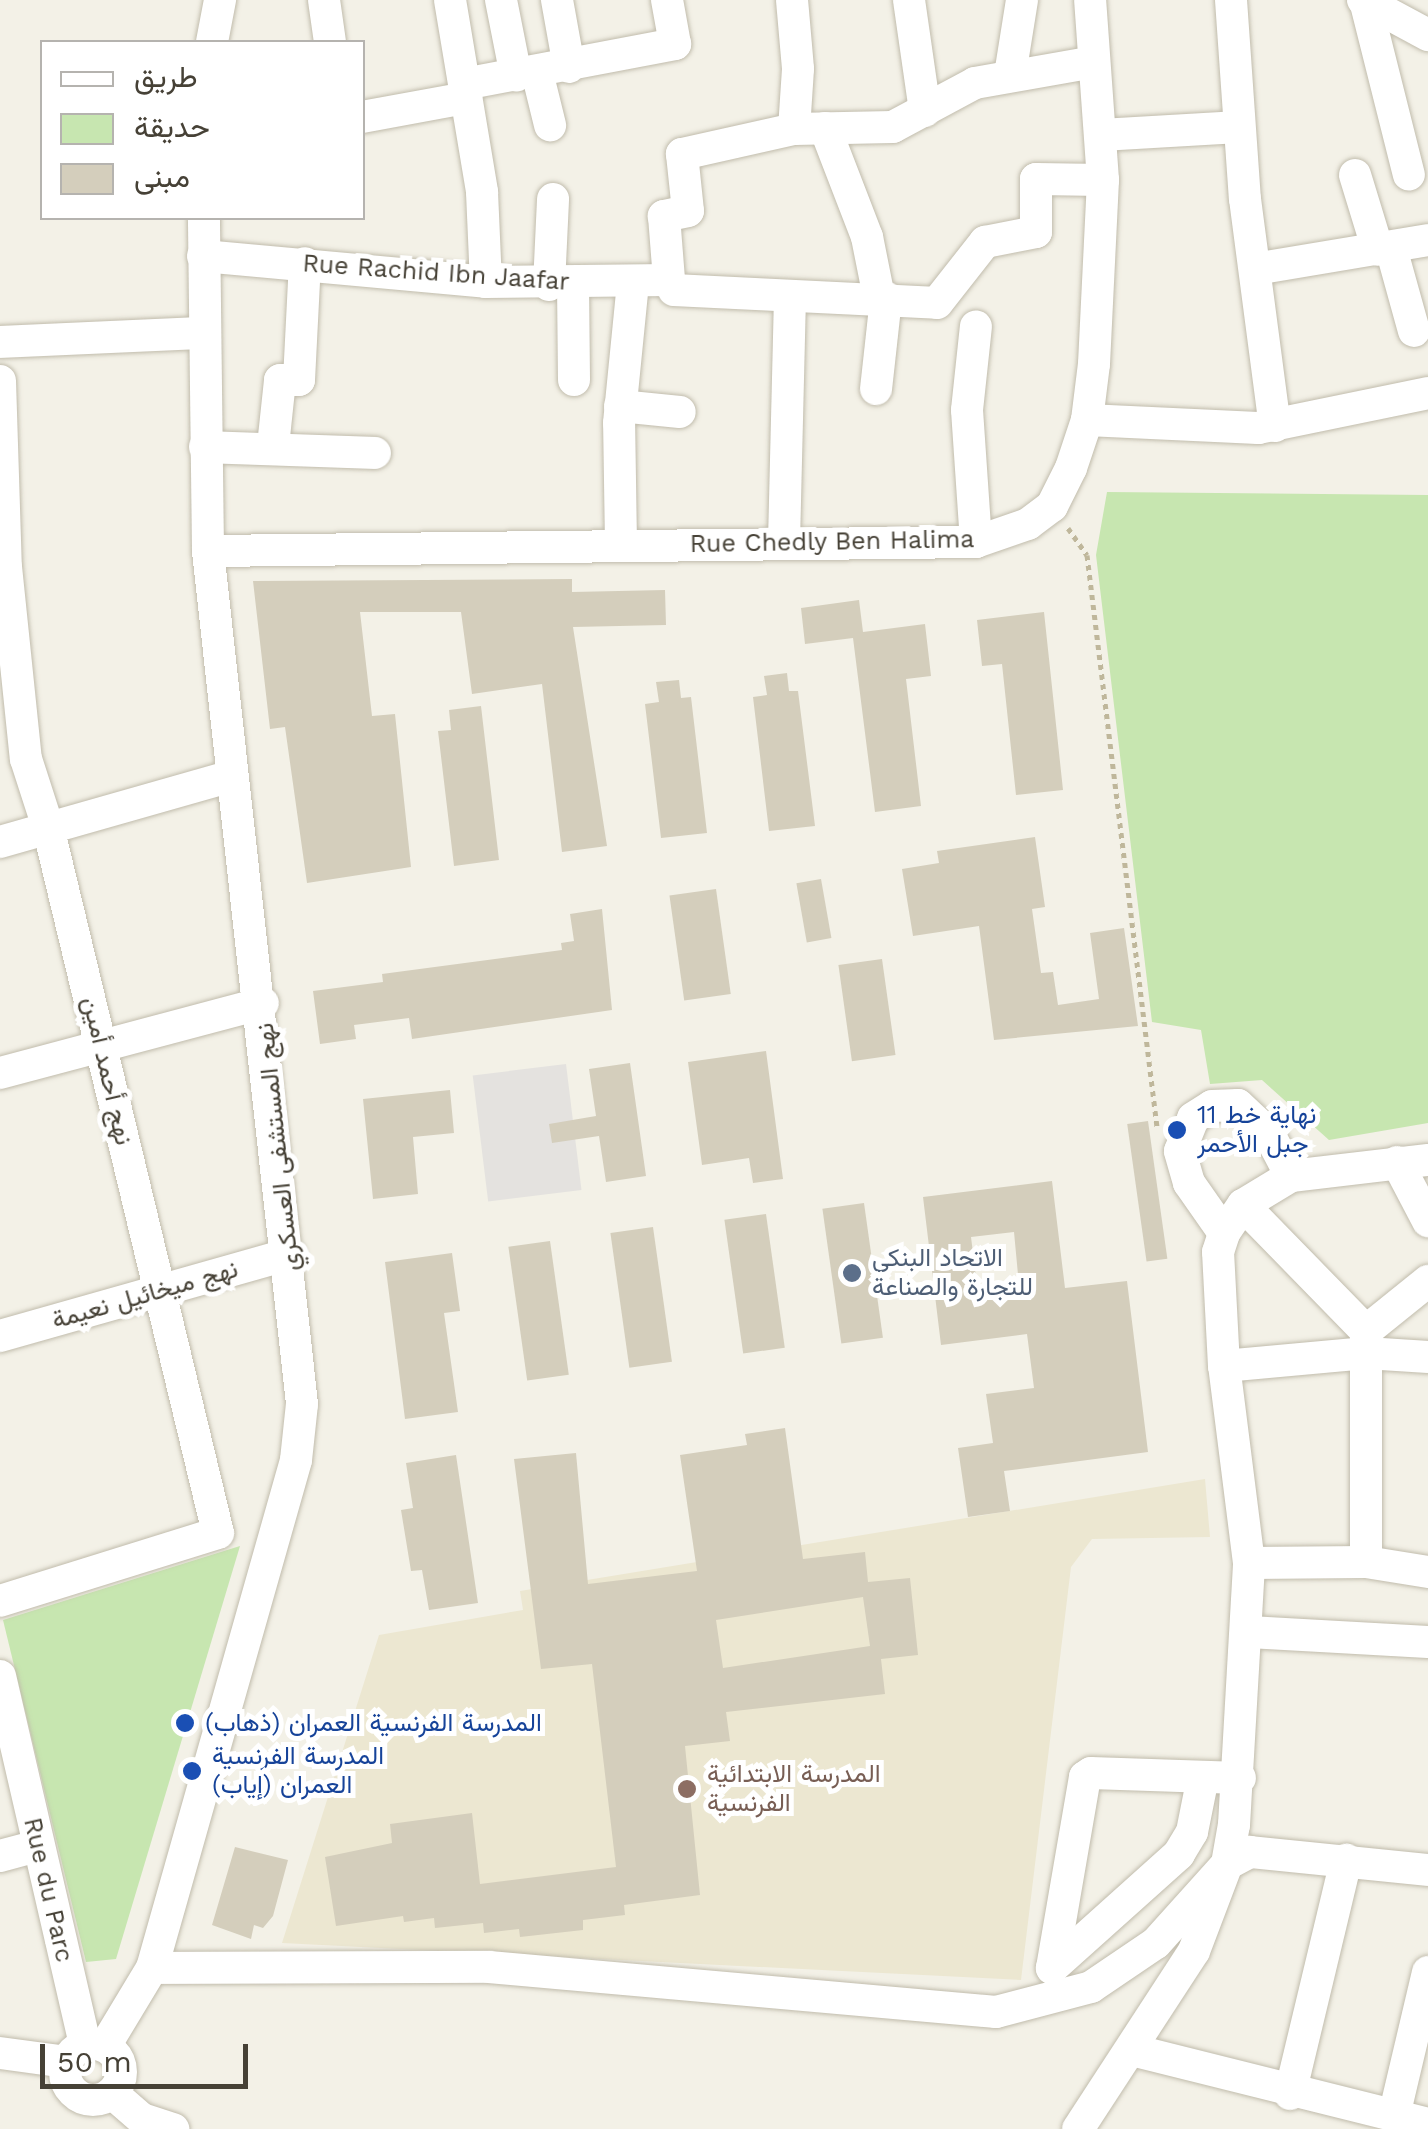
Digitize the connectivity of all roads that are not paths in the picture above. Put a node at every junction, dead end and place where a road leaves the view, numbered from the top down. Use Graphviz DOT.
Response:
graph roads {
  1 [pos="220,0"];
  2 [pos="324,0"];
  3 [pos="450,0"];
  4 [pos="501,0"];
  5 [pos="557,0"];
  6 [pos="667,0"];
  7 [pos="792,0"];
  8 [pos="909,0"];
  9 [pos="1022,0"];
  10 [pos="1090,0"];
  11 [pos="1231,0"];
  12 [pos="1364,0"];
  13 [pos="1428,36"];
  14 [pos="212,40"];
  15 [pos="330,40"];
  16 [pos="1094,62"];
  17 [pos="541,71"];
  18 [pos="1010,74"];
  19 [pos="465,91"];
  20 [pos="925,110"];
  21 [pos="365,116"];
  22 [pos="550,125"];
  23 [pos="1240,127"];
  24 [pos="810,128"];
  25 [pos="1101,135"];
  26 [pos="1354,175"];
  27 [pos="1408,175"];
  28 [pos="1103,180"];
  29 [pos="553,199"];
  30 [pos="204,220"];
  31 [pos="1428,240"];
  32 [pos="1384,249"];
  33 [pos="204,256"];
  34 [pos="306,263"];
  35 [pos="1256,270"];
  36 [pos="669,280"];
  37 [pos="486,282"];
  38 [pos="633,282"];
  39 [pos="561,285"];
  40 [pos="790,296"];
  41 [pos="882,298"];
  42 [pos="976,326"];
  43 [pos="1414,332"];
  44 [pos="201,333"];
  45 [pos="0,342"];
  46 [pos="574,380"];
  47 [pos="0,381"];
  48 [pos="876,389"];
  49 [pos="1428,393"];
  50 [pos="620,406"];
  51 [pos="680,412"];
  52 [pos="1087,420"];
  53 [pos="1275,426"];
  54 [pos="205,446"];
  55 [pos="273,446"];
  56 [pos="375,453"];
  57 [pos="784,542"];
  58 [pos="976,542"];
  59 [pos="621,544"];
  60 [pos="208,551"];
  61 [pos="232,776"];
  62 [pos="48,827"];
  63 [pos="0,842"];
  64 [pos="263,1002"];
  65 [pos="100,1041"];
  66 [pos="0,1073"];
  67 [pos="1413,1161"];
  68 [pos="1290,1176"];
  69 [pos="1243,1205"];
  70 [pos="1428,1221"];
  71 [pos="1224,1233"];
  72 [pos="290,1254"];
  73 [pos="1428,1280"];
  74 [pos="160,1293"];
  75 [pos="0,1336"];
  76 [pos="1366,1342"];
  77 [pos="1428,1357"];
  78 [pos="1224,1366"];
  79 [pos="1249,1562"];
  80 [pos="1366,1562"];
  81 [pos="1428,1572"];
  82 [pos="0,1601"];
  83 [pos="1249,1632"];
  84 [pos="1427,1638"];
  85 [pos="0,1676"];
  86 [pos="1203,1777"];
  87 [pos="1240,1778"];
  88 [pos="38,1846"];
  89 [pos="0,1856"];
  90 [pos="1346,1860"];
  91 [pos="1227,1864"];
  92 [pos="1428,1870"];
  93 [pos="152,1968"];
  94 [pos="1428,1972"];
  95 [pos="1132,2050"];
  96 [pos="85,2051"];
  97 [pos="0,2053"];
  98 [pos="1290,2094"];
  99 [pos="100,2108"];
  100 [pos="1394,2116"];
  101 [pos="1346,2118"];
  102 [pos="1428,2124"];
  103 [pos="173,2129"];
  104 [pos="1078,2129"];
  1 -- 14 [label="street"];
  2 -- 15 [label="street"];
  3 -- 19 [label="street"];
  4 -- 17 [label="street"];
  5 -- 17 [label="street"];
  6 -- 17 [label="street"];
  7 -- 24 [label="street"];
  8 -- 20 [label="street"];
  9 -- 18 [label="street"];
  10 -- 16 [label="street"];
  11 -- 23 [label="street"];
  12 -- 13 [label="street"];
  12 -- 27 [label="street"];
  16 -- 18 [label="street"];
  16 -- 25 [label="street"];
  17 -- 19 [label="street"];
  17 -- 22 [label="street"];
  18 -- 20 [label="street"];
  19 -- 21 [label="street"];
  19 -- 37 [label="street"];
  20 -- 24 [label="street"];
  23 -- 25 [label="street"];
  23 -- 35 [label="street"];
  24 -- 36 [label="street"];
  24 -- 41 [label="street"];
  25 -- 28 [label="street"];
  26 -- 32 [label="street"];
  28 -- 41 [label="street"];
  28 -- 52 [label="street"];
  29 -- 39 [label="street"];
  30 -- 33 [label="street, نهج المستشفى العسكري"];
  31 -- 32 [label="street"];
  32 -- 35 [label="street"];
  32 -- 43 [label="street"];
  33 -- 34 [label="street, Rue Rachid Ibn Jaafar"];
  33 -- 44 [label="street, نهج المستشفى العسكري"];
  34 -- 37 [label="street, Rue Rachid Ibn Jaafar"];
  34 -- 55 [label="street"];
  35 -- 53 [label="street"];
  36 -- 38 [label="street, Rue Rachid Ibn Jaafar"];
  36 -- 40 [label="street, Rue Rachid Ibn Jaafar"];
  37 -- 39 [label="street, Rue Rachid Ibn Jaafar"];
  38 -- 39 [label="street, Rue Rachid Ibn Jaafar"];
  38 -- 50 [label="street"];
  39 -- 46 [label="street"];
  40 -- 41 [label="street"];
  40 -- 57 [label="street"];
  41 -- 48 [label="street"];
  42 -- 58 [label="street"];
  44 -- 45 [label="street"];
  44 -- 54 [label="street, نهج المستشفى العسكري"];
  47 -- 62 [label="street, نهج أحمد أمين"];
  49 -- 53 [label="street"];
  50 -- 51 [label="street"];
  50 -- 59 [label="street"];
  52 -- 53 [label="street"];
  52 -- 58 [label="street, Rue Chedly Ben Halima"];
  54 -- 55 [label="street"];
  54 -- 60 [label="street, نهج المستشفى العسكري"];
  55 -- 56 [label="street"];
  57 -- 58 [label="street, Rue Chedly Ben Halima"];
  57 -- 59 [label="street, Rue Chedly Ben Halima"];
  59 -- 60 [label="street, Rue Chedly Ben Halima"];
  60 -- 61 [label="street, نهج المستشفى العسكري"];
  61 -- 62 [label="street"];
  61 -- 64 [label="street, نهج المستشفى العسكري"];
  62 -- 63 [label="street"];
  62 -- 65 [label="street, نهج أحمد أمين"];
  64 -- 65 [label="street"];
  64 -- 72 [label="street, نهج المستشفى العسكري"];
  65 -- 66 [label="street"];
  65 -- 74 [label="street, نهج أحمد أمين"];
  67 -- 68 [label="street"];
  67 -- 70 [label="street"];
  68 -- 69 [label="street"];
  68 -- 71 [label="street"];
  69 -- 71 [label="street"];
  69 -- 76 [label="street"];
  71 -- 78 [label="street"];
  72 -- 74 [label="street, نهج ميخائيل نعيمة"];
  72 -- 93 [label="street, نهج المستشفى العسكري"];
  73 -- 76 [label="street"];
  74 -- 75 [label="street, نهج ميخائيل نعيمة"];
  74 -- 82 [label="street, نهج أحمد أمين"];
  76 -- 77 [label="street"];
  76 -- 78 [label="street"];
  76 -- 80 [label="street"];
  78 -- 79 [label="street"];
  79 -- 80 [label="street"];
  79 -- 83 [label="street"];
  80 -- 81 [label="street"];
  83 -- 84 [label="street"];
  83 -- 87 [label="street"];
  85 -- 88 [label="street, Rue du Parc"];
  86 -- 86 [label="street"];
  86 -- 87 [label="street"];
  87 -- 91 [label="street"];
  88 -- 89 [label="street"];
  88 -- 96 [label="street, Rue du Parc"];
  90 -- 91 [label="street"];
  90 -- 92 [label="street"];
  90 -- 98 [label="street"];
  91 -- 93 [label="street"];
  91 -- 95 [label="street"];
  93 -- 96 [label="street, نهج المستشفى العسكري"];
  94 -- 100 [label="street"];
  95 -- 98 [label="street"];
  95 -- 104 [label="street"];
  96 -- 97 [label="street"];
  96 -- 99 [label="street"];
  96 -- 99 [label="street, Rue du Parc"];
  98 -- 101 [label="street"];
  99 -- 103 [label="street"];
  100 -- 101 [label="street"];
  100 -- 102 [label="street"];
}
